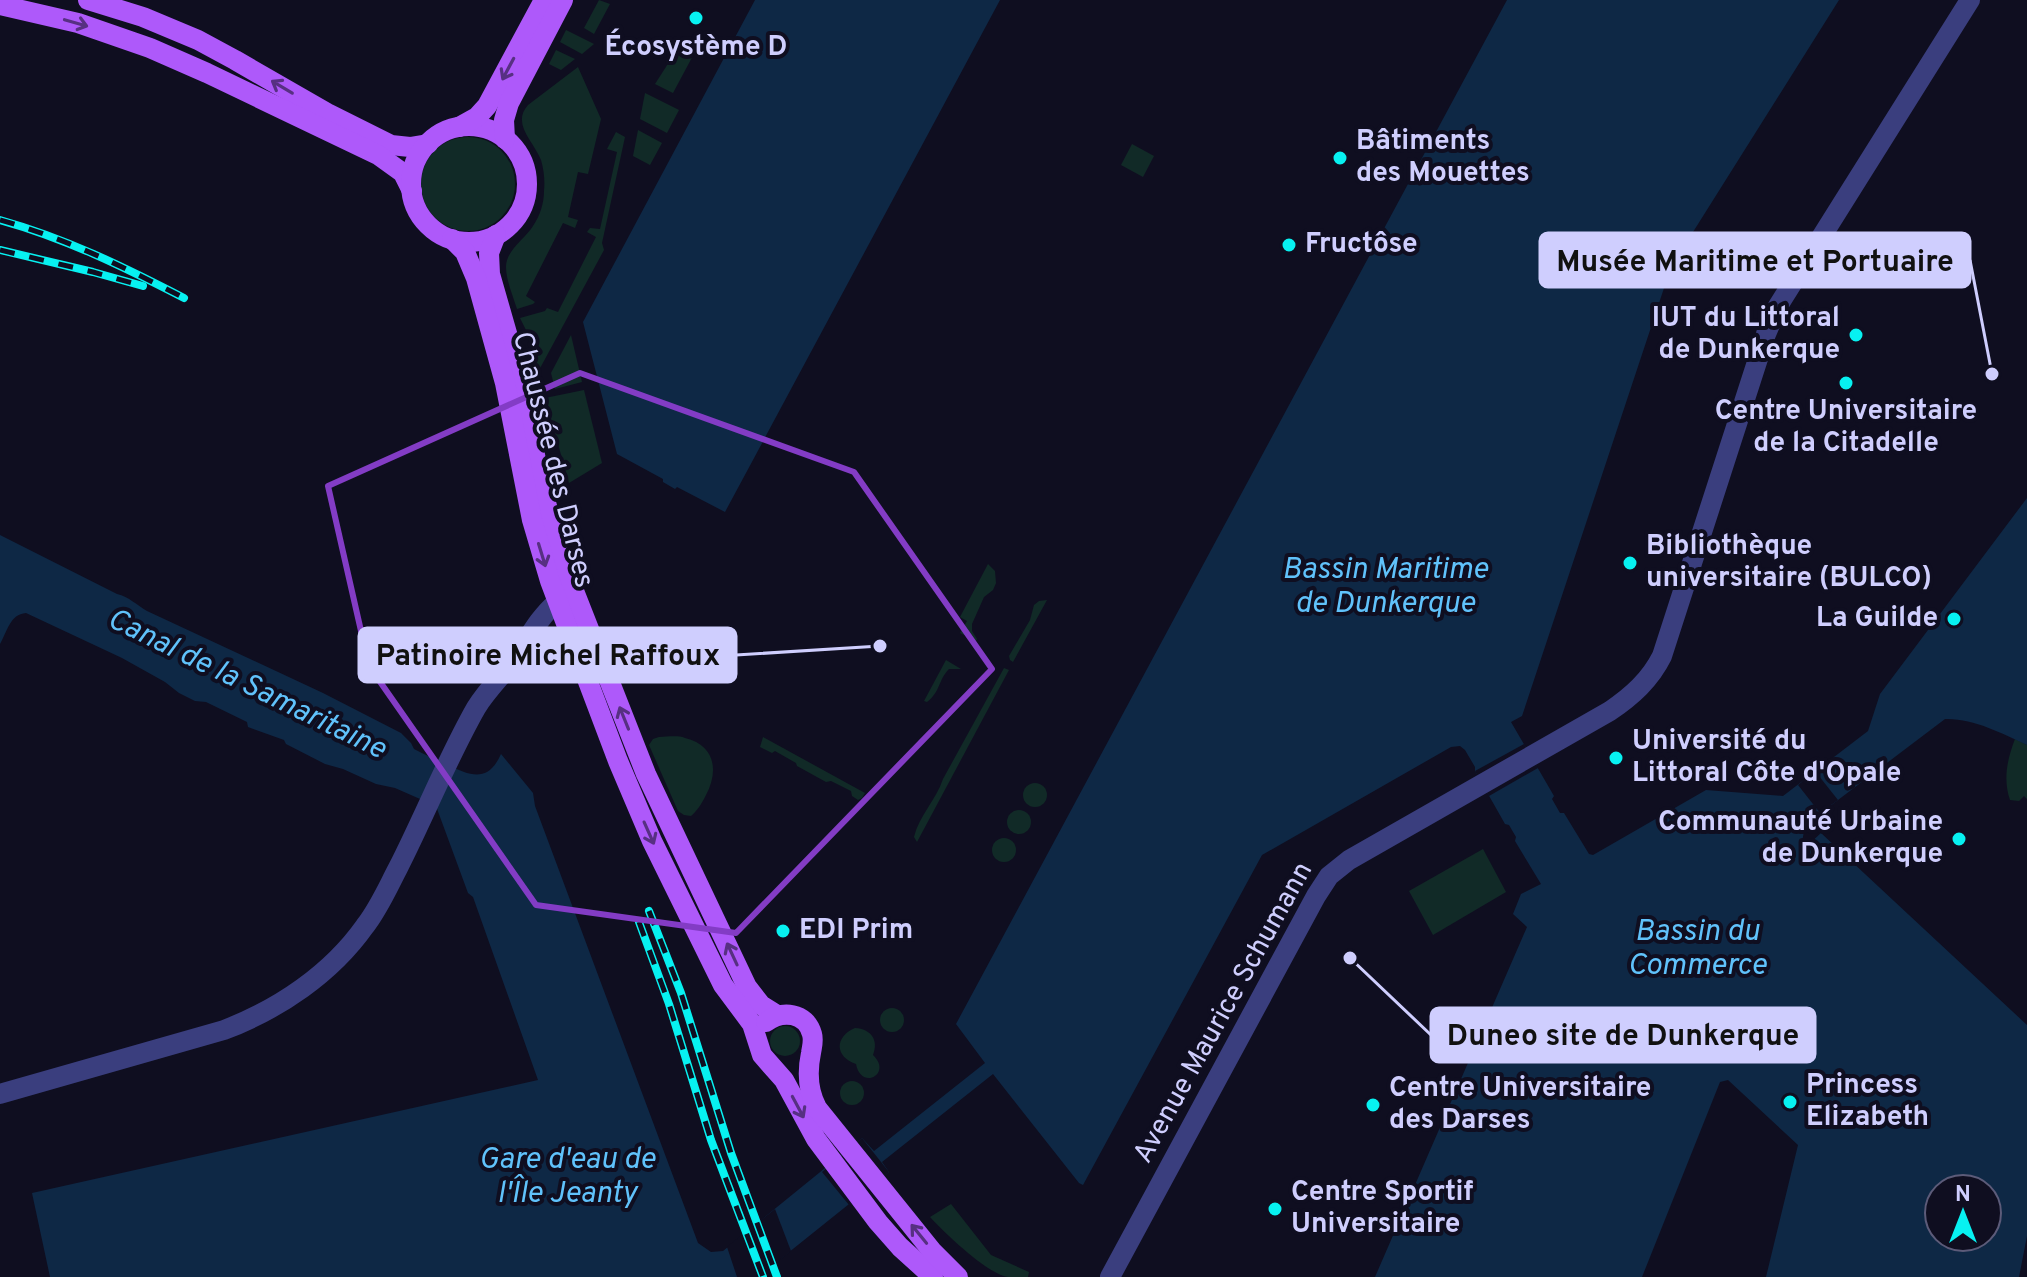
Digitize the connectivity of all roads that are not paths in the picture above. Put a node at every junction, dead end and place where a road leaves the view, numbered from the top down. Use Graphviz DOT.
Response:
graph roads {
  1 [pos="88,0"];
  2 [pos="544,0"];
  3 [pos="563,0"];
  4 [pos="1970,0"];
  5 [pos="0,5"];
  6 [pos="454,129"];
  7 [pos="505,139"];
  8 [pos="428,144"];
  9 [pos="412,191"];
  10 [pos="496,235"];
  11 [pos="452,239"];
  12 [pos="558,601"];
  13 [pos="598,676"];
  14 [pos="777,1015"];
  15 [pos="758,1044"];
  16 [pos="811,1051"];
  17 [pos="771,1064"];
  18 [pos="0,1094"];
  19 [pos="832,1144"];
  20 [pos="933,1277"];
  21 [pos="958,1277"];
  22 [pos="1110,1277"];
  8 -- 1 [label="main road, one-way"];
  2 -- 6 [label="main road, one-way"];
  3 -- 7 [label="main road"];
  4 -- 22 [label="street, Avenue Maurice Schumann"];
  5 -- 9 [label="main road, one-way"];
  6 -- 7 [label="main road"];
  6 -- 8 [label="main road"];
  7 -- 10 [label="main road"];
  8 -- 9 [label="main road"];
  9 -- 11 [label="main road"];
  10 -- 11 [label="main road"];
  10 -- 13 [label="main road, Chaussée des Darses"];
  11 -- 12 [label="main road, Chaussée des Darses, one-way"];
  12 -- 13 [label="main road, Chaussée des Darses"];
  12 -- 18 [label="street"];
  14 -- 13 [label="main road, Chaussée des Darses, one-way"];
  13 -- 15 [label="main road, Chaussée des Darses, one-way"];
  14 -- 15 [label="main road"];
  14 -- 16 [label="main road"];
  15 -- 17 [label="main road"];
  16 -- 17 [label="main road"];
  16 -- 19 [label="main road"];
  17 -- 19 [label="main road, one-way"];
  19 -- 20 [label="main road"];
  21 -- 19 [label="main road, one-way"];
}
